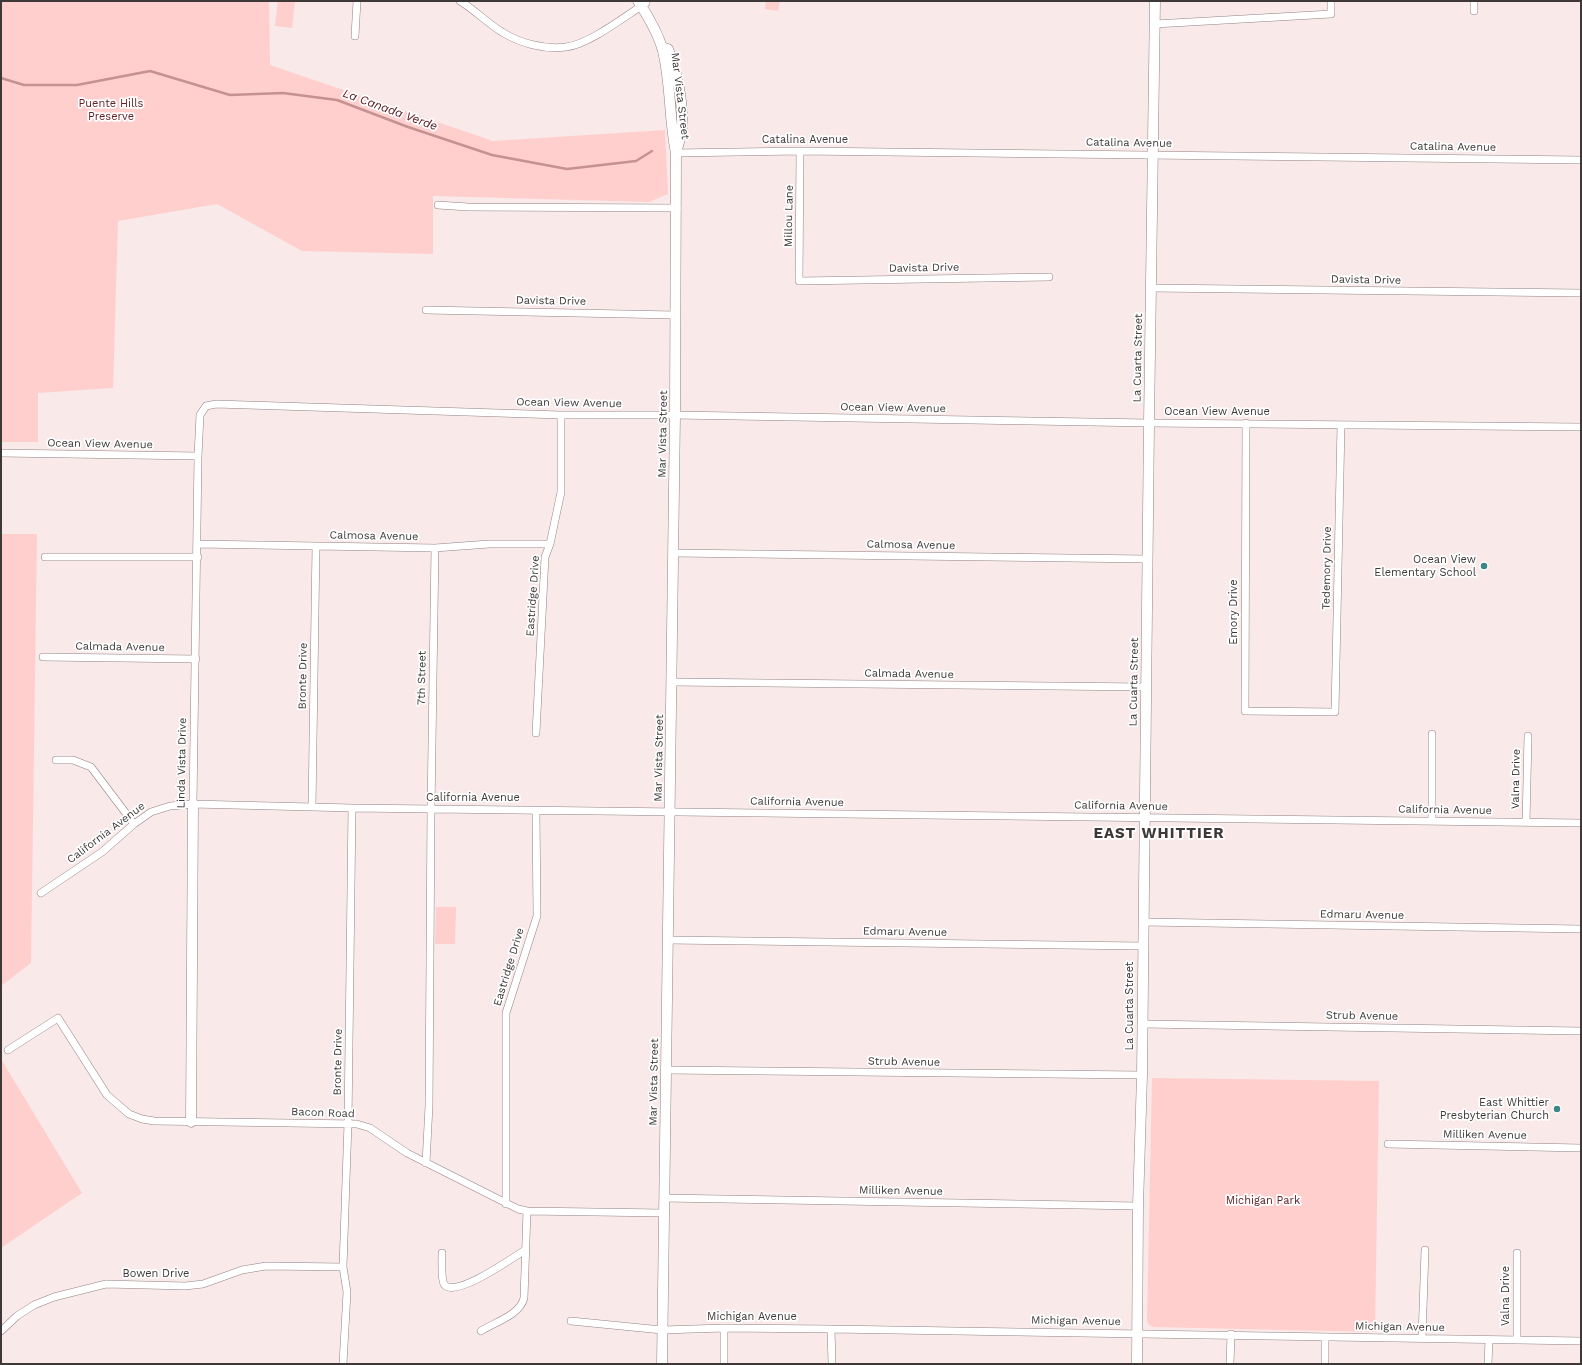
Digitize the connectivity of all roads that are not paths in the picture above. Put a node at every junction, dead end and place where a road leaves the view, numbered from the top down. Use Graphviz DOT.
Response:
graph roads {
  1 [pos="357,1"];
  2 [pos="460,1"];
  3 [pos="1155,1"];
  4 [pos="1331,1"];
  5 [pos="1474,1"];
  6 [pos="642,3"];
  7 [pos="1474,11"];
  8 [pos="1155,24"];
  9 [pos="355,36"];
  10 [pos="800,151"];
  11 [pos="676,152"];
  12 [pos="1153,154"];
  13 [pos="1581,160"];
  14 [pos="438,205"];
  15 [pos="677,208"];
  16 [pos="1049,277"];
  17 [pos="799,281"];
  18 [pos="1151,288"];
  19 [pos="1581,293"];
  20 [pos="426,310"];
  21 [pos="675,315"];
  22 [pos="206,406"];
  23 [pos="561,415"];
  24 [pos="675,415"];
  25 [pos="1149,423"];
  26 [pos="1246,423"];
  27 [pos="1341,425"];
  28 [pos="1581,427"];
  29 [pos="1,453"];
  30 [pos="198,456"];
  31 [pos="198,544"];
  32 [pos="550,544"];
  33 [pos="316,546"];
  34 [pos="435,548"];
  35 [pos="673,553"];
  36 [pos="45,557"];
  37 [pos="198,557"];
  38 [pos="1148,559"];
  39 [pos="42,656"];
  40 [pos="196,659"];
  41 [pos="672,682"];
  42 [pos="1146,687"];
  43 [pos="1335,712"];
  44 [pos="536,733"];
  45 [pos="1432,734"];
  46 [pos="1528,736"];
  47 [pos="56,760"];
  48 [pos="193,804"];
  49 [pos="312,807"];
  50 [pos="352,808"];
  51 [pos="431,809"];
  52 [pos="536,810"];
  53 [pos="670,812"];
  54 [pos="1145,817"];
  55 [pos="1432,821"];
  56 [pos="1526,823"];
  57 [pos="1581,823"];
  58 [pos="134,824"];
  59 [pos="41,893"];
  60 [pos="1143,922"];
  61 [pos="1581,929"];
  62 [pos="668,940"];
  63 [pos="1142,946"];
  64 [pos="1142,1024"];
  65 [pos="1581,1031"];
  66 [pos="8,1050"];
  67 [pos="667,1070"];
  68 [pos="1142,1075"];
  69 [pos="191,1122"];
  70 [pos="348,1123"];
  71 [pos="1388,1144"];
  72 [pos="1581,1148"];
  73 [pos="426,1163"];
  74 [pos="664,1198"];
  75 [pos="506,1204"];
  76 [pos="1138,1206"];
  77 [pos="527,1211"];
  78 [pos="664,1213"];
  79 [pos="525,1250"];
  80 [pos="1425,1250"];
  81 [pos="442,1253"];
  82 [pos="1517,1253"];
  83 [pos="343,1268"];
  84 [pos="571,1321"];
  85 [pos="724,1328"];
  86 [pos="831,1329"];
  87 [pos="662,1330"];
  88 [pos="1,1331"];
  89 [pos="481,1331"];
  90 [pos="1138,1333"];
  91 [pos="1231,1334"];
  92 [pos="1325,1337"];
  93 [pos="1422,1338"];
  94 [pos="1517,1339"];
  95 [pos="1489,1340"];
  96 [pos="1581,1341"];
  97 [pos="343,1364"];
  98 [pos="662,1364"];
  99 [pos="724,1364"];
  100 [pos="832,1364"];
  101 [pos="1137,1364"];
  102 [pos="1230,1364"];
  103 [pos="1325,1364"];
  104 [pos="1488,1364"];
  1 -- 9 [label="street"];
  2 -- 6 [label="street"];
  3 -- 8 [label="street, La Cuarta Street"];
  4 -- 8 [label="street"];
  5 -- 7 [label="street"];
  6 -- 11 [label="street, Mar Vista Street"];
  8 -- 12 [label="street, La Cuarta Street"];
  10 -- 11 [label="street, Catalina Avenue"];
  10 -- 12 [label="street, Catalina Avenue"];
  10 -- 17 [label="street, Millou Lane"];
  11 -- 15 [label="street, Mar Vista Street"];
  12 -- 13 [label="street, Catalina Avenue"];
  12 -- 18 [label="street, La Cuarta Street"];
  14 -- 15 [label="street"];
  15 -- 21 [label="street, Mar Vista Street"];
  16 -- 17 [label="street, Davista Drive"];
  18 -- 19 [label="street, Davista Drive"];
  18 -- 25 [label="street, La Cuarta Street"];
  20 -- 21 [label="street, Davista Drive"];
  21 -- 24 [label="street, Mar Vista Street"];
  22 -- 23 [label="street, Ocean View Avenue"];
  22 -- 30 [label="street, Linda Vista Drive"];
  23 -- 24 [label="street, Ocean View Avenue"];
  23 -- 32 [label="street, Eastridge Drive"];
  24 -- 25 [label="street, Ocean View Avenue"];
  24 -- 35 [label="street, Mar Vista Street"];
  25 -- 26 [label="street, Ocean View Avenue"];
  25 -- 38 [label="street, La Cuarta Street"];
  26 -- 27 [label="street, Ocean View Avenue"];
  26 -- 43 [label="street, Emory Drive"];
  27 -- 28 [label="street, Ocean View Avenue"];
  27 -- 43 [label="street, Tedemory Drive"];
  29 -- 30 [label="street, Ocean View Avenue"];
  30 -- 31 [label="street, Linda Vista Drive"];
  31 -- 33 [label="street, Calmosa Avenue"];
  31 -- 37 [label="street, Linda Vista Drive"];
  32 -- 34 [label="street, Calmosa Avenue"];
  32 -- 44 [label="street, Eastridge Drive"];
  33 -- 34 [label="street, Calmosa Avenue"];
  33 -- 49 [label="street, Bronte Drive"];
  34 -- 51 [label="street, 7th Street"];
  35 -- 38 [label="street, Calmosa Avenue"];
  35 -- 41 [label="street, Mar Vista Street"];
  36 -- 37 [label="street"];
  37 -- 40 [label="street, Linda Vista Drive"];
  38 -- 42 [label="street, La Cuarta Street"];
  39 -- 40 [label="street, Calmada Avenue"];
  40 -- 48 [label="street, Linda Vista Drive"];
  41 -- 42 [label="street, Calmada Avenue"];
  41 -- 53 [label="street, Mar Vista Street"];
  42 -- 54 [label="street, La Cuarta Street"];
  45 -- 55 [label="street"];
  46 -- 56 [label="street, Valna Drive"];
  47 -- 58 [label="street"];
  48 -- 49 [label="street, California Avenue"];
  48 -- 58 [label="street, California Avenue"];
  48 -- 69 [label="street, Linda Vista Drive"];
  49 -- 50 [label="street, California Avenue"];
  50 -- 51 [label="street, California Avenue"];
  50 -- 70 [label="street, Bronte Drive"];
  51 -- 52 [label="street, California Avenue"];
  51 -- 73 [label="street, 7th Street"];
  52 -- 53 [label="street, California Avenue"];
  52 -- 75 [label="street, Eastridge Drive"];
  53 -- 54 [label="street, California Avenue"];
  53 -- 62 [label="street, Mar Vista Street"];
  54 -- 55 [label="street, California Avenue"];
  54 -- 60 [label="street, La Cuarta Street"];
  55 -- 56 [label="street, California Avenue"];
  56 -- 57 [label="street, California Avenue"];
  58 -- 59 [label="street, California Avenue"];
  60 -- 61 [label="street, Edmaru Avenue"];
  60 -- 63 [label="street, La Cuarta Street"];
  62 -- 63 [label="street, Edmaru Avenue"];
  62 -- 67 [label="street, Mar Vista Street"];
  63 -- 64 [label="street, La Cuarta Street"];
  64 -- 65 [label="street, Strub Avenue"];
  64 -- 68 [label="street, La Cuarta Street"];
  66 -- 69 [label="street, Bacon Road"];
  67 -- 68 [label="street, Strub Avenue"];
  67 -- 74 [label="street, Mar Vista Street"];
  68 -- 76 [label="street, La Cuarta Street"];
  69 -- 70 [label="street, Bacon Road"];
  70 -- 73 [label="street, Bacon Road"];
  70 -- 83 [label="street, Bronte Drive"];
  71 -- 72 [label="street, Milliken Avenue"];
  73 -- 75 [label="street, Bacon Road"];
  74 -- 76 [label="street, Milliken Avenue"];
  74 -- 78 [label="street, Mar Vista Street"];
  75 -- 77 [label="street, Bacon Road"];
  76 -- 90 [label="street, La Cuarta Street"];
  77 -- 78 [label="street, Bacon Road"];
  77 -- 79 [label="street"];
  78 -- 87 [label="street, Mar Vista Street"];
  79 -- 81 [label="street"];
  79 -- 89 [label="street"];
  80 -- 93 [label="street"];
  82 -- 94 [label="street, Valna Drive"];
  83 -- 88 [label="street, Bowen Drive"];
  83 -- 97 [label="street, Bronte Drive"];
  84 -- 87 [label="street, Michigan Avenue"];
  85 -- 86 [label="street, Michigan Avenue"];
  85 -- 87 [label="street, Michigan Avenue"];
  85 -- 99 [label="street"];
  86 -- 90 [label="street, Michigan Avenue"];
  86 -- 100 [label="street"];
  87 -- 98 [label="street, Mar Vista Street"];
  90 -- 91 [label="street, Michigan Avenue"];
  90 -- 101 [label="street, La Cuarta Street"];
  91 -- 92 [label="street, Michigan Avenue"];
  91 -- 102 [label="street"];
  92 -- 93 [label="street, Michigan Avenue"];
  92 -- 103 [label="street"];
  93 -- 95 [label="street, Michigan Avenue"];
  94 -- 95 [label="street, Michigan Avenue"];
  94 -- 96 [label="street, Michigan Avenue"];
  95 -- 104 [label="street"];
}
